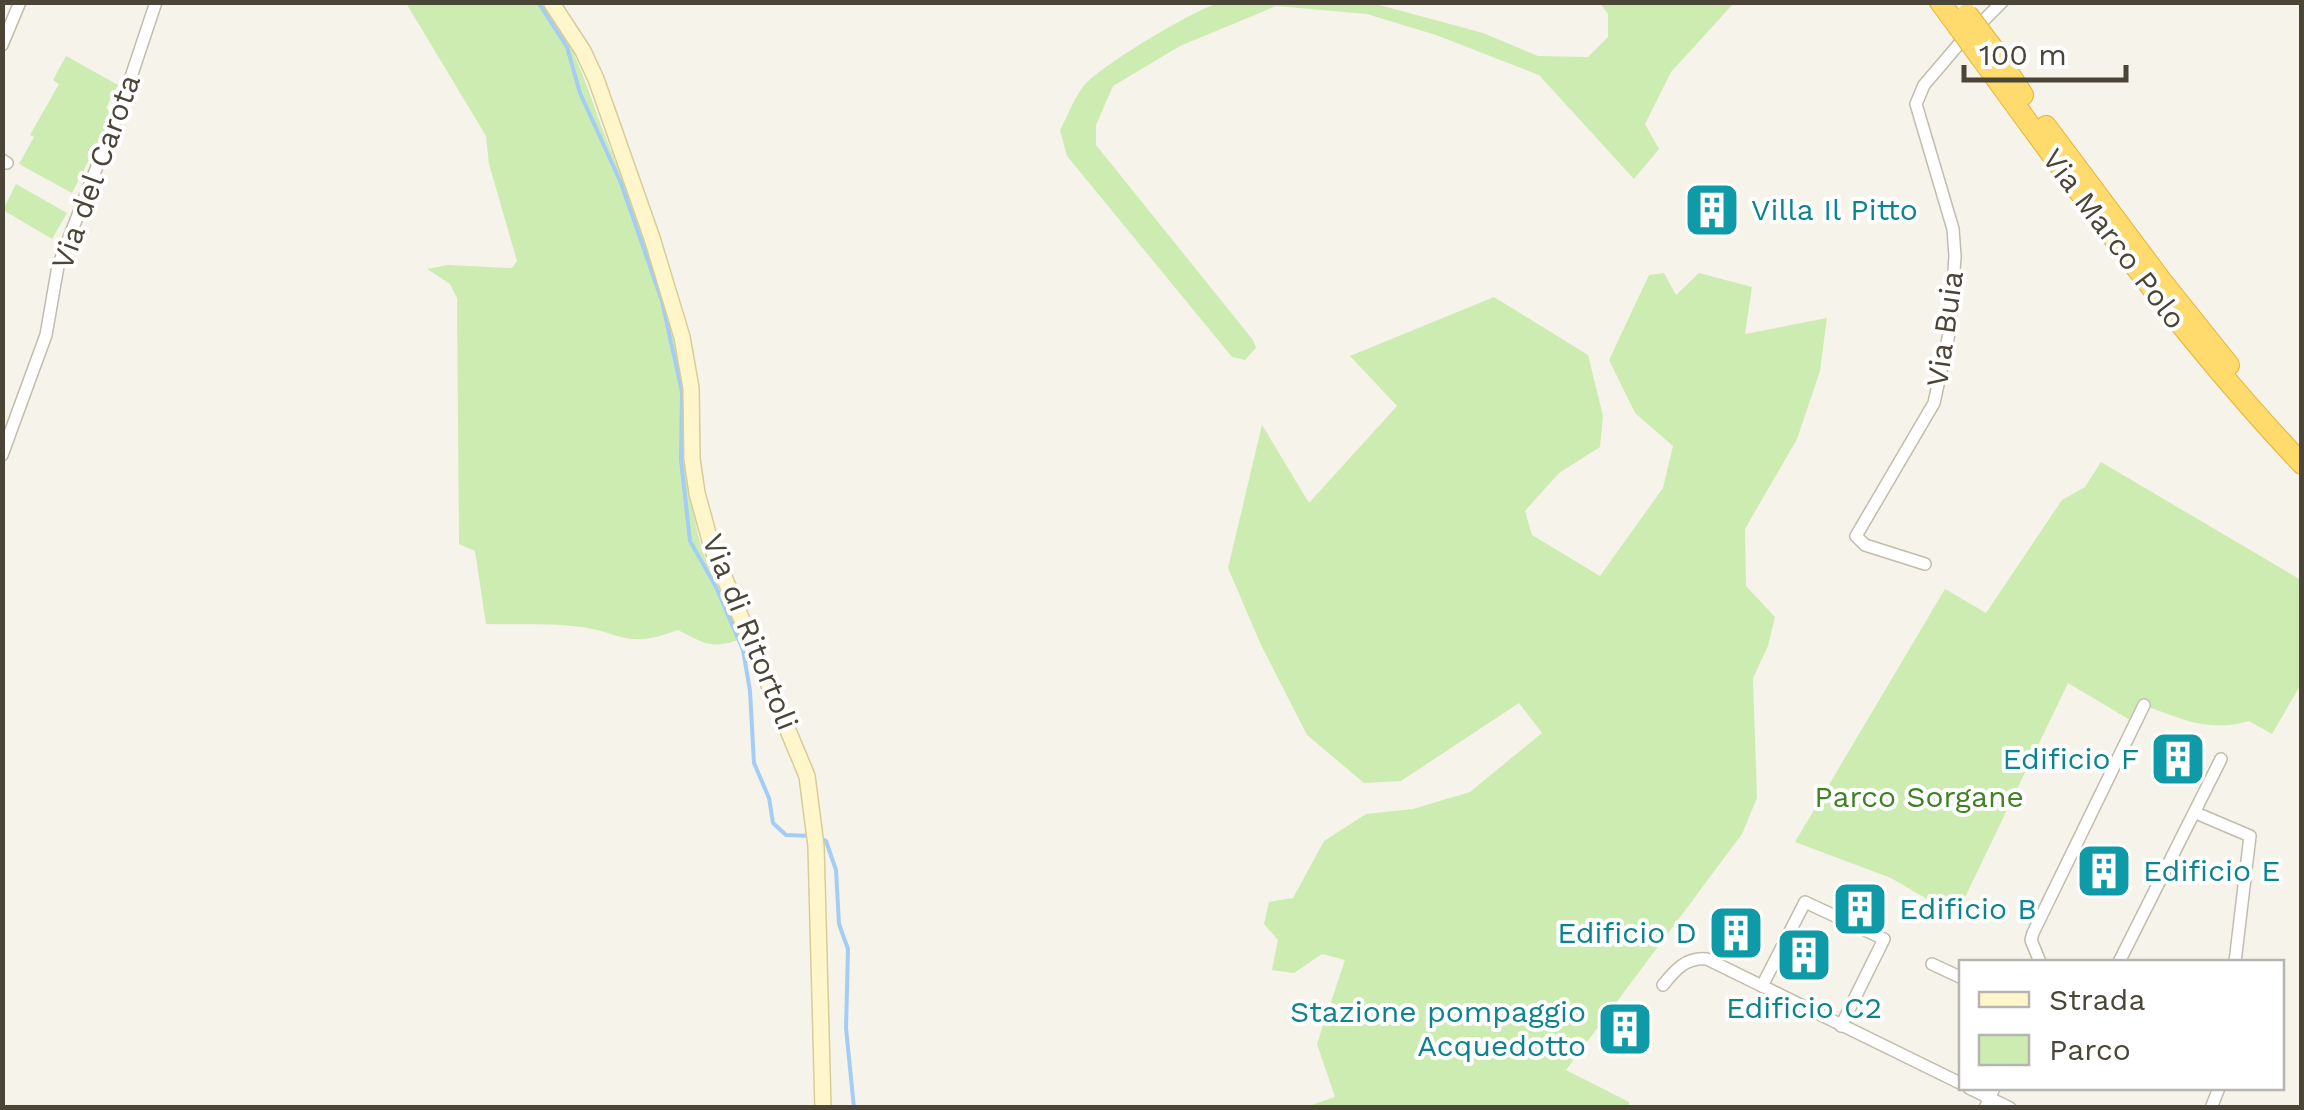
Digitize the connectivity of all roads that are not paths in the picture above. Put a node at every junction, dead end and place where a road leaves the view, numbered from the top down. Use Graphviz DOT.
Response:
graph roads {
  1 [pos="20,2"];
  2 [pos="156,2"];
  3 [pos="550,2"];
  4 [pos="1940,2"];
  5 [pos="2002,2"];
  6 [pos="6,21"];
  7 [pos="1965,21"];
  8 [pos="2,45"];
  9 [pos="1986,53"];
  10 [pos="2302,444"];
  11 [pos="2,456"];
  12 [pos="2302,464"];
  13 [pos="1925,564"];
  14 [pos="2144,706"];
  15 [pos="2221,760"];
  16 [pos="2196,812"];
  17 [pos="2039,960"];
  18 [pos="2120,960"];
  19 [pos="2235,960"];
  20 [pos="1932,964"];
  21 [pos="1959,977"];
  22 [pos="1663,985"];
  23 [pos="1762,986"];
  24 [pos="1841,1026"];
  25 [pos="1959,1083"];
  26 [pos="1989,1097"];
  27 [pos="824,1108"];
  28 [pos="2010,1108"];
  1 -- 6 [label="street"];
  2 -- 11 [label="street, Via del Carota"];
  3 -- 27 [label="street, Via di Ritortoli"];
  4 -- 7 [label="highway, Via Marco Polo"];
  5 -- 7 [label="street, Via Buia"];
  6 -- 8 [label="street"];
  7 -- 9 [label="highway, Via Marco Polo, bridge"];
  7 -- 13 [label="street, Via Buia"];
  9 -- 10 [label="highway, Via Marco Polo"];
  9 -- 12 [label="highway, Via Marco Polo"];
  14 -- 17 [label="street"];
  15 -- 16 [label="street"];
  16 -- 18 [label="street"];
  16 -- 19 [label="street"];
  20 -- 21 [label="street"];
  22 -- 23 [label="street"];
  23 -- 24 [label="street"];
  23 -- 24 [label="street"];
  24 -- 25 [label="street"];
  26 -- 28 [label="street"];
}
